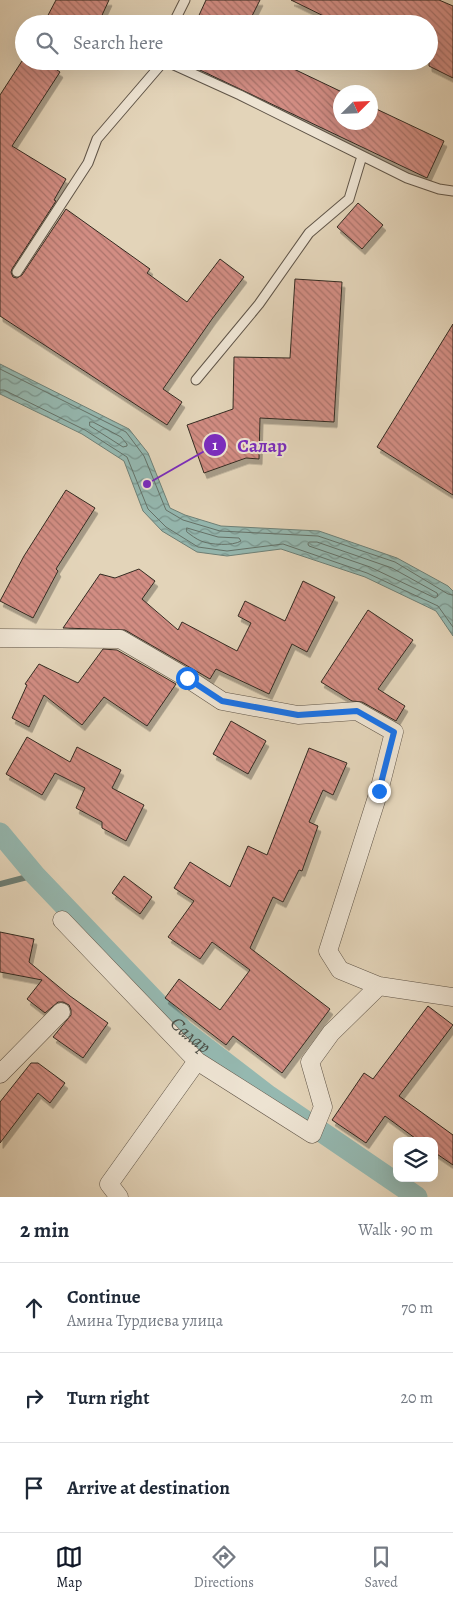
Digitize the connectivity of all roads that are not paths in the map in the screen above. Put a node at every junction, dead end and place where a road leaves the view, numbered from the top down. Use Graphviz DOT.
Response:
graph roads {
  1 [pos="185,0"];
  2 [pos="178,15"];
  3 [pos="156,70"];
  4 [pos="184,70"];
  5 [pos="362,156"];
  6 [pos="453,191"];
  7 [pos="17,272"];
  8 [pos="196,380"];
  9 [pos="0,638"];
  10 [pos="62,920"];
  11 [pos="379,986"];
  12 [pos="453,997"];
  13 [pos="61,1012"];
  14 [pos="197,1061"];
  15 [pos="0,1074"];
  16 [pos="119,1197"];
  1 -- 2 [label="lane"];
  3 -- 7 [label="lane"];
  4 -- 5 [label="lane"];
  5 -- 6 [label="lane"];
  5 -- 8 [label="lane"];
  9 -- 11 [label="street"];
  10 -- 14 [label="street"];
  11 -- 12 [label="street"];
  11 -- 14 [label="street"];
  13 -- 15 [label="street"];
  14 -- 16 [label="street"];
}
